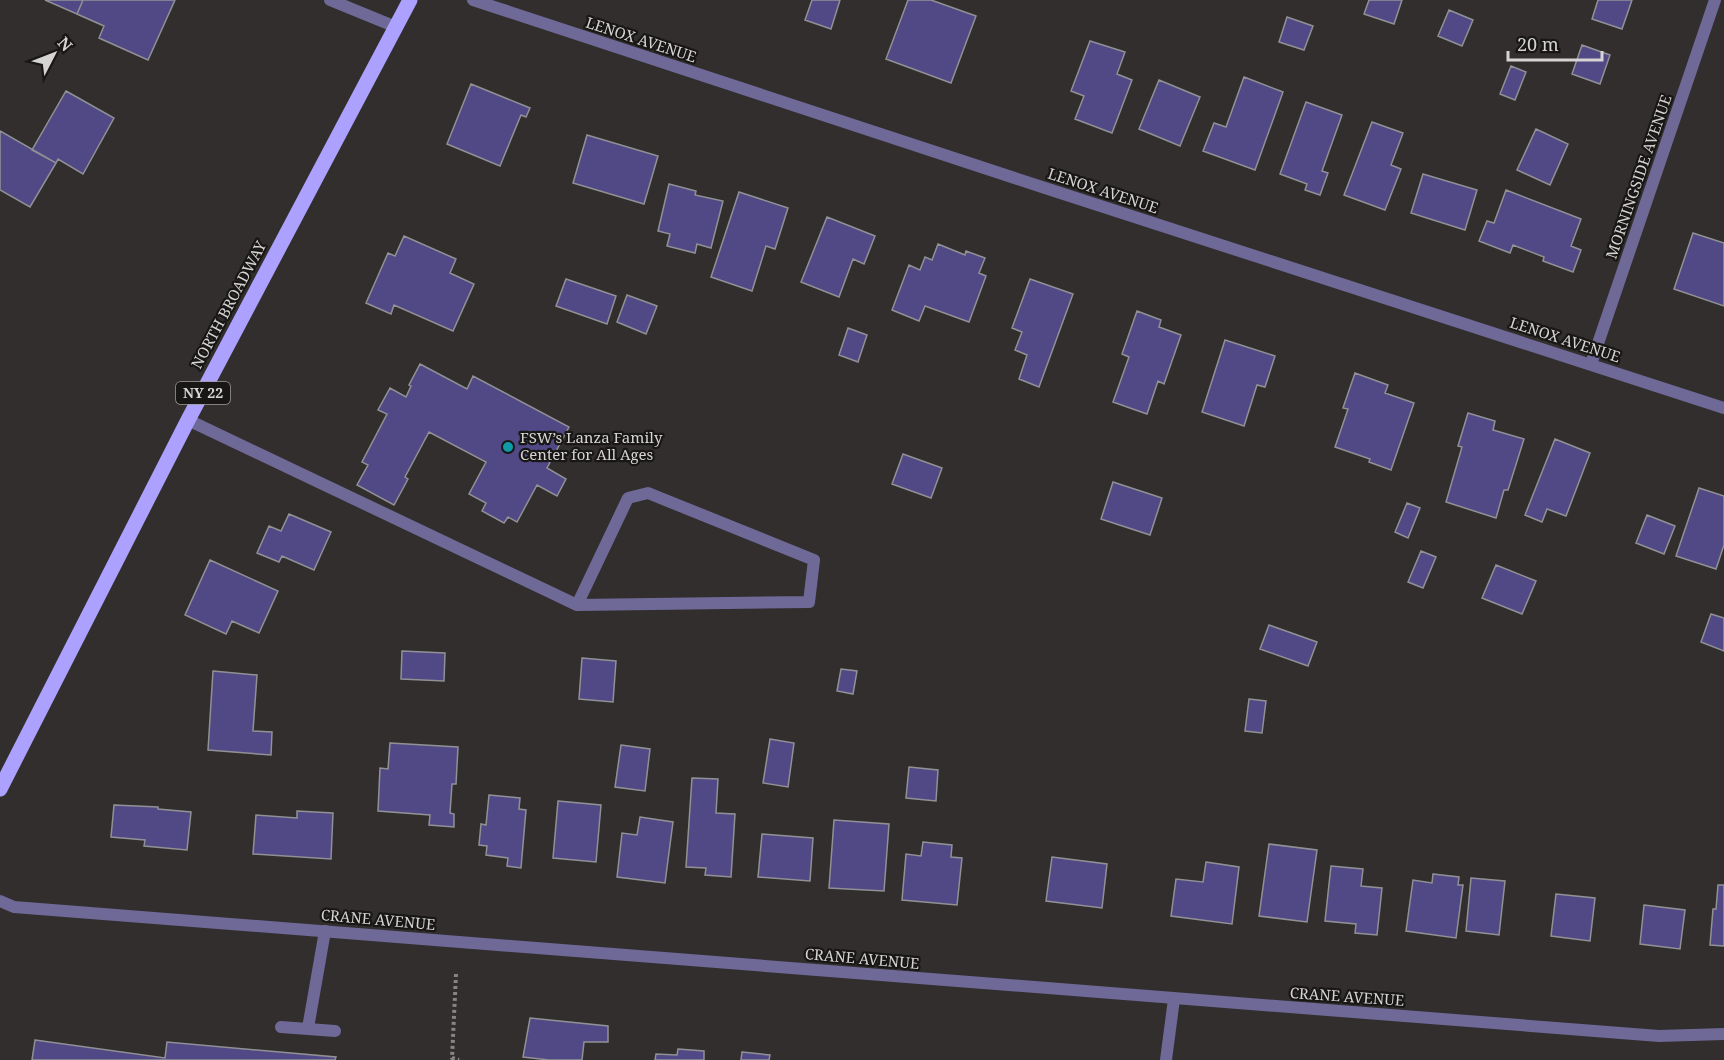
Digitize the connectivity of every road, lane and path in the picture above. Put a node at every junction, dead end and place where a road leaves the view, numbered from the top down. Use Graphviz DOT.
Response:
graph roads {
  1 [pos="330,0"];
  2 [pos="410,0"];
  3 [pos="473,0"];
  4 [pos="1715,0"];
  5 [pos="396,27"];
  6 [pos="1591,364"];
  7 [pos="1724,408"];
  8 [pos="189,420"];
  9 [pos="577,605"];
  10 [pos="0,789"];
  11 [pos="0,901"];
  12 [pos="325,931"];
  13 [pos="456,974"];
  14 [pos="1174,999"];
  15 [pos="281,1027"];
  16 [pos="308,1028"];
  17 [pos="335,1031"];
  18 [pos="1724,1034"];
  19 [pos="459,1060"];
  20 [pos="1166,1060"];
  1 -- 5 [label="street"];
  2 -- 5 [label="main road, NORTH BROADWAY / NY 22"];
  3 -- 6 [label="street, LENOX AVENUE"];
  4 -- 6 [label="street, MORNINGSIDE AVENUE"];
  5 -- 8 [label="main road, NORTH BROADWAY / NY 22"];
  6 -- 7 [label="street, LENOX AVENUE"];
  8 -- 9 [label="street"];
  8 -- 10 [label="main road, NORTH BROADWAY / NY 22"];
  9 -- 9 [label="street"];
  11 -- 12 [label="street, CRANE AVENUE"];
  12 -- 14 [label="street, CRANE AVENUE"];
  12 -- 16 [label="street"];
  13 -- 19 [label="path"];
  14 -- 18 [label="street, CRANE AVENUE"];
  14 -- 20 [label="street"];
  15 -- 16 [label="street"];
  16 -- 17 [label="street"];
}
